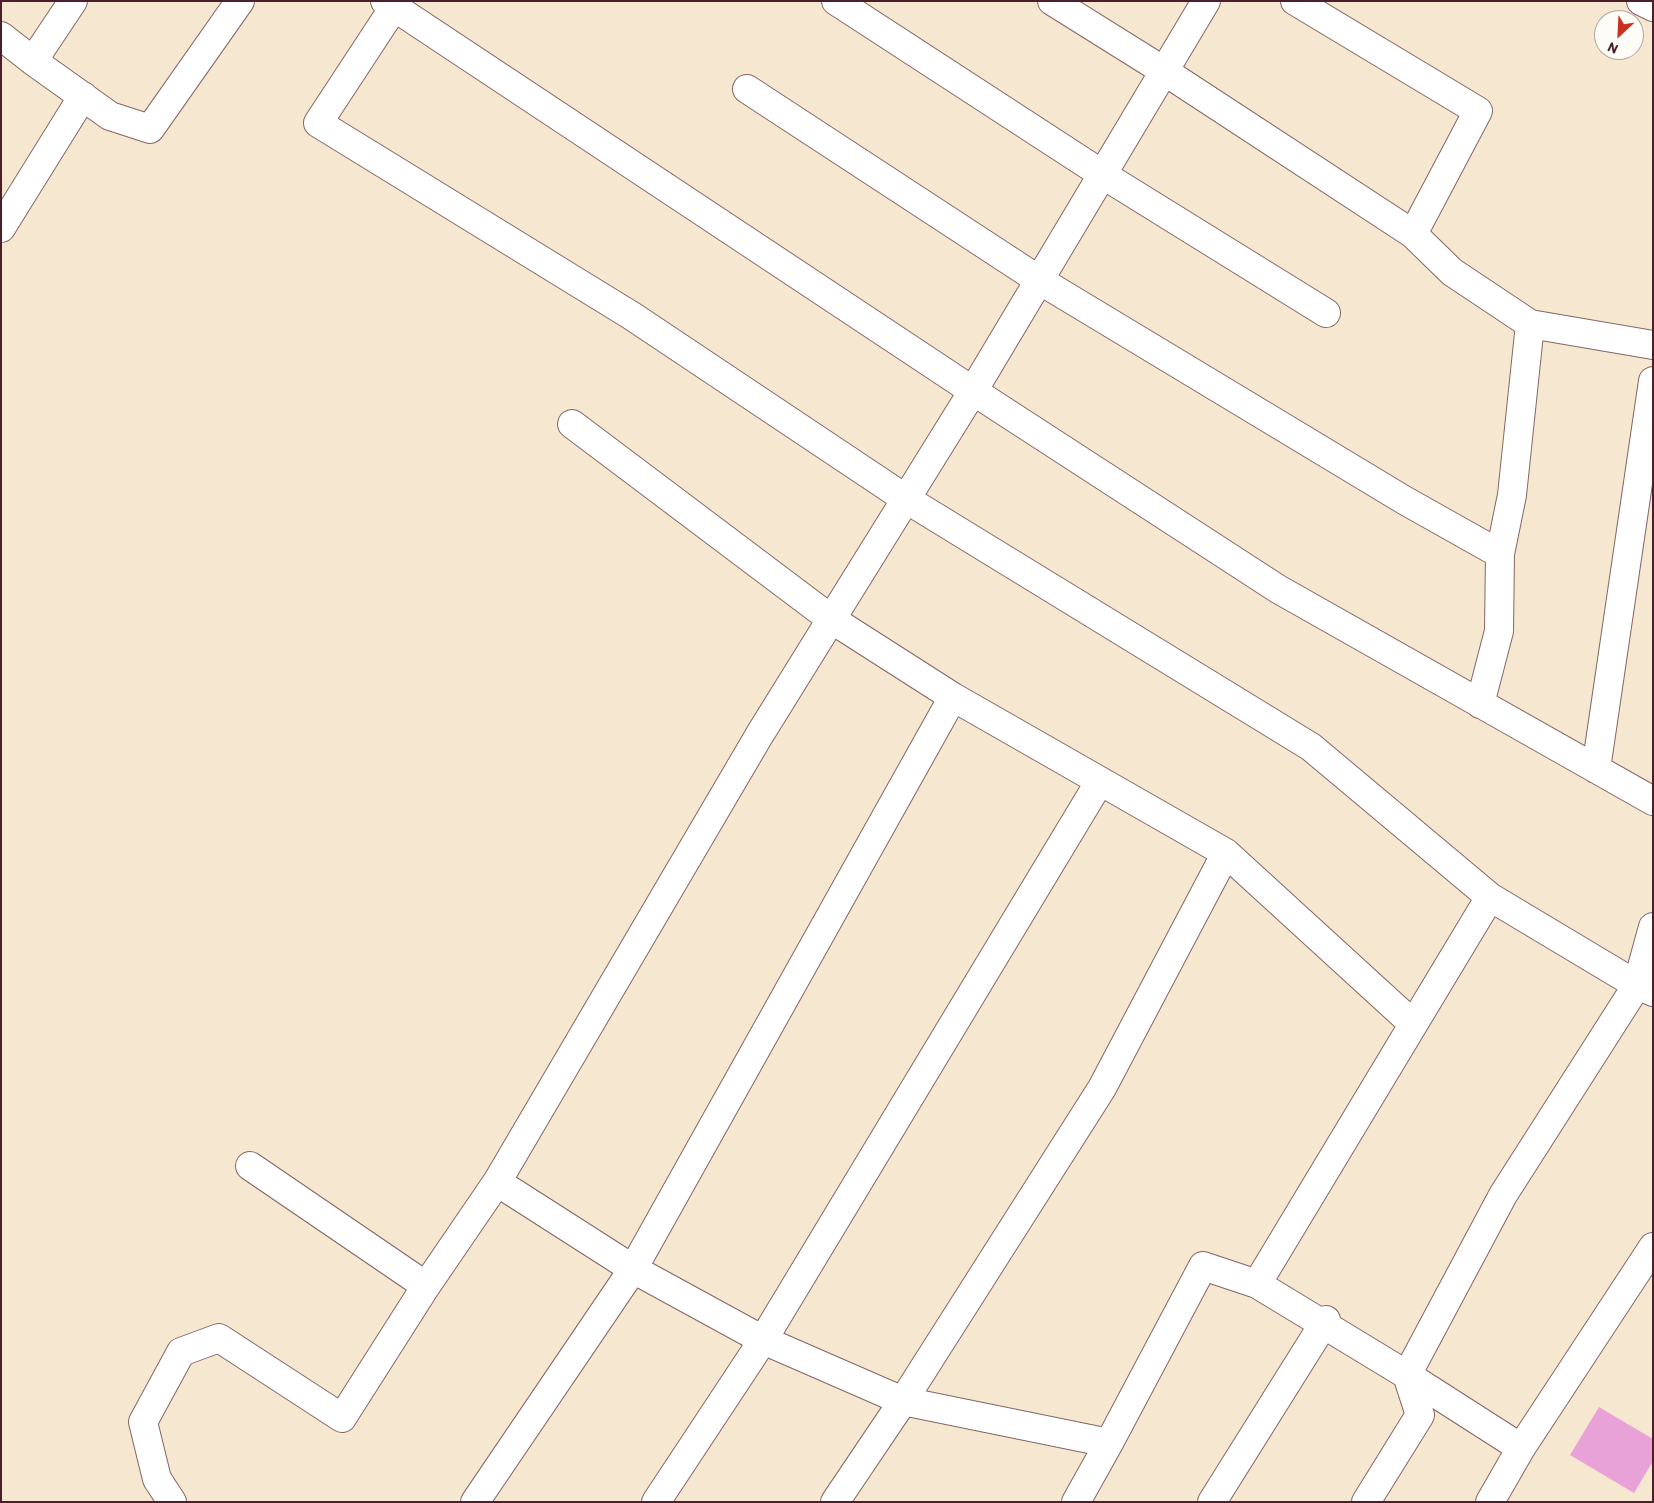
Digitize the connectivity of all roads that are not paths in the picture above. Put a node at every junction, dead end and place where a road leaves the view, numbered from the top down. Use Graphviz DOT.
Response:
graph roads {
  1 [pos="73,1"];
  2 [pos="240,1"];
  3 [pos="836,1"];
  4 [pos="1052,1"];
  5 [pos="1206,1"];
  6 [pos="1295,1"];
  7 [pos="1641,1"];
  8 [pos="392,3"];
  9 [pos="1653,7"];
  10 [pos="1,36"];
  11 [pos="33,61"];
  12 [pos="1164,71"];
  13 [pos="747,89"];
  14 [pos="83,96"];
  15 [pos="1102,174"];
  16 [pos="1,228"];
  17 [pos="1413,234"];
  18 [pos="1039,280"];
  19 [pos="1326,313"];
  20 [pos="1530,324"];
  21 [pos="1653,344"];
  22 [pos="1653,381"];
  23 [pos="973,391"];
  24 [pos="572,424"];
  25 [pos="906,499"];
  26 [pos="1500,554"];
  27 [pos="831,619"];
  28 [pos="953,697"];
  29 [pos="1480,704"];
  30 [pos="1596,770"];
  31 [pos="1100,781"];
  32 [pos="1653,801"];
  33 [pos="1226,853"];
  34 [pos="1490,897"];
  35 [pos="1653,927"];
  36 [pos="1645,988"];
  37 [pos="1412,1024"];
  38 [pos="250,1166"];
  39 [pos="498,1182"];
  40 [pos="1653,1247"];
  41 [pos="633,1268"];
  42 [pos="1258,1284"];
  43 [pos="426,1286"];
  44 [pos="1325,1322"];
  45 [pos="763,1340"];
  46 [pos="1407,1375"];
  47 [pos="903,1401"];
  48 [pos="1110,1443"];
  49 [pos="1521,1448"];
  50 [pos="172,1502"];
  51 [pos="475,1502"];
  52 [pos="656,1502"];
  53 [pos="836,1502"];
  54 [pos="1076,1502"];
  55 [pos="1212,1502"];
  56 [pos="1366,1502"];
  57 [pos="1490,1502"];
  1 -- 11 [label="street"];
  2 -- 14 [label="street"];
  3 -- 15 [label="street"];
  4 -- 12 [label="street"];
  5 -- 12 [label="street"];
  6 -- 17 [label="street"];
  7 -- 9 [label="street"];
  8 -- 23 [label="street"];
  8 -- 25 [label="street"];
  10 -- 11 [label="street"];
  11 -- 14 [label="street"];
  12 -- 15 [label="street"];
  12 -- 17 [label="street"];
  13 -- 18 [label="street"];
  14 -- 16 [label="street"];
  15 -- 18 [label="street"];
  15 -- 19 [label="street"];
  17 -- 20 [label="street"];
  18 -- 23 [label="street"];
  18 -- 26 [label="street"];
  20 -- 21 [label="street"];
  20 -- 26 [label="street"];
  22 -- 30 [label="street"];
  23 -- 25 [label="street"];
  23 -- 29 [label="street"];
  24 -- 27 [label="street"];
  25 -- 27 [label="street"];
  25 -- 34 [label="street"];
  26 -- 29 [label="street"];
  27 -- 28 [label="street"];
  27 -- 39 [label="street"];
  28 -- 31 [label="street"];
  28 -- 41 [label="street"];
  29 -- 30 [label="street"];
  30 -- 32 [label="street"];
  31 -- 33 [label="street"];
  31 -- 45 [label="street"];
  33 -- 37 [label="street"];
  33 -- 47 [label="street"];
  34 -- 36 [label="street"];
  34 -- 37 [label="street"];
  35 -- 36 [label="street"];
  36 -- 46 [label="street"];
  37 -- 42 [label="street"];
  38 -- 43 [label="street"];
  39 -- 41 [label="street"];
  39 -- 43 [label="street"];
  40 -- 49 [label="street"];
  41 -- 45 [label="street"];
  41 -- 51 [label="street"];
  42 -- 44 [label="street"];
  42 -- 48 [label="street"];
  43 -- 50 [label="street"];
  44 -- 46 [label="street"];
  44 -- 55 [label="street"];
  45 -- 47 [label="street"];
  45 -- 52 [label="street"];
  46 -- 49 [label="street"];
  46 -- 56 [label="street"];
  47 -- 48 [label="street"];
  47 -- 53 [label="street"];
  48 -- 54 [label="street"];
  49 -- 57 [label="street"];
}
